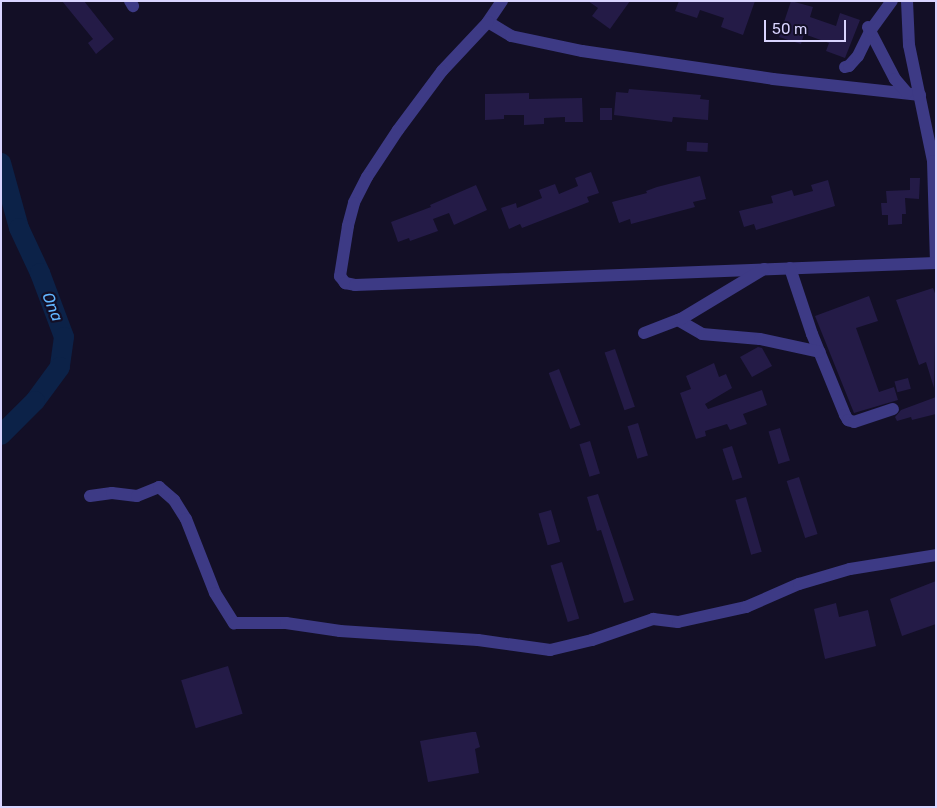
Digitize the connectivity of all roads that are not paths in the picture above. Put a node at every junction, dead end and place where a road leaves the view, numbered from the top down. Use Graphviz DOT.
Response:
graph roads {
  1 [pos="502,1"];
  2 [pos="892,1"];
  3 [pos="907,1"];
  4 [pos="488,22"];
  5 [pos="868,27"];
  6 [pos="844,67"];
  7 [pos="907,93"];
  8 [pos="920,95"];
  9 [pos="931,124"];
  10 [pos="936,263"];
  11 [pos="790,268"];
  12 [pos="764,269"];
  13 [pos="678,320"];
  14 [pos="644,333"];
  15 [pos="820,352"];
  16 [pos="893,410"];
  17 [pos="90,496"];
  18 [pos="936,555"];
  1 -- 4 [label="street"];
  2 -- 5 [label="street"];
  3 -- 8 [label="street"];
  4 -- 7 [label="street"];
  4 -- 12 [label="street"];
  5 -- 6 [label="street"];
  5 -- 7 [label="street"];
  7 -- 8 [label="street"];
  8 -- 9 [label="street"];
  9 -- 10 [label="street"];
  10 -- 11 [label="street"];
  11 -- 12 [label="street"];
  11 -- 15 [label="street"];
  12 -- 13 [label="street"];
  13 -- 14 [label="street"];
  13 -- 15 [label="street"];
  15 -- 16 [label="street"];
  17 -- 18 [label="street"];
}
